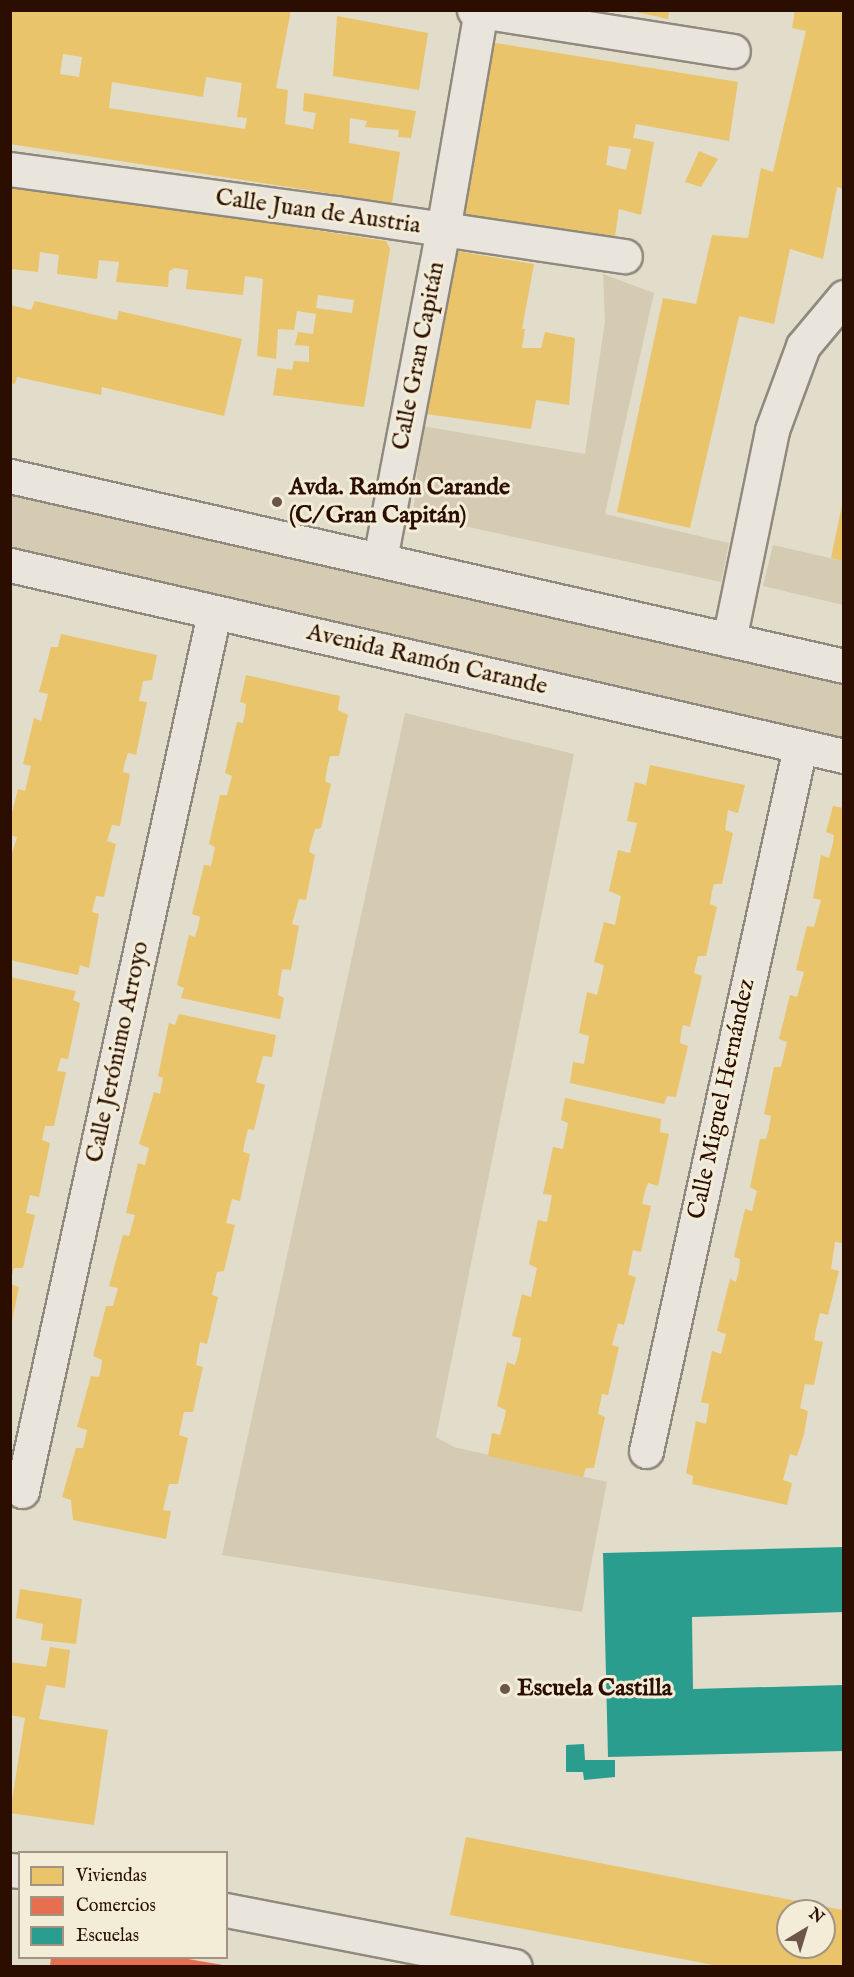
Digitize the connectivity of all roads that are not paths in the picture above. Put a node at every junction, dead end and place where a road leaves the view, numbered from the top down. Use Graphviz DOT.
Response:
graph roads {
  1 [pos="479,11"];
  2 [pos="733,51"];
  3 [pos="10,169"];
  4 [pos="443,230"];
  5 [pos="625,256"];
  6 [pos="843,297"];
  7 [pos="10,476"];
  8 [pos="381,559"];
  9 [pos="11,567"];
  10 [pos="214,613"];
  11 [pos="729,640"];
  12 [pos="843,666"];
  13 [pos="800,747"];
  14 [pos="843,756"];
  15 [pos="646,1450"];
  16 [pos="22,1491"];
  17 [pos="228,1910"];
  18 [pos="515,1966"];
  1 -- 2 [label="street"];
  1 -- 4 [label="street, Calle Gran Capitán"];
  3 -- 4 [label="street, Calle Juan de Austria"];
  4 -- 5 [label="street, Calle Juan de Austria"];
  4 -- 8 [label="street, Calle Gran Capitán"];
  6 -- 11 [label="street"];
  7 -- 8 [label="street"];
  8 -- 11 [label="street"];
  9 -- 10 [label="street, Avenida Ramón Carande"];
  10 -- 13 [label="street, Avenida Ramón Carande"];
  10 -- 16 [label="street, Calle Jerónimo Arroyo"];
  11 -- 12 [label="street"];
  13 -- 14 [label="street, Avenida Ramón Carande"];
  13 -- 15 [label="street, Calle Miguel Hernández"];
  17 -- 18 [label="street"];
}
